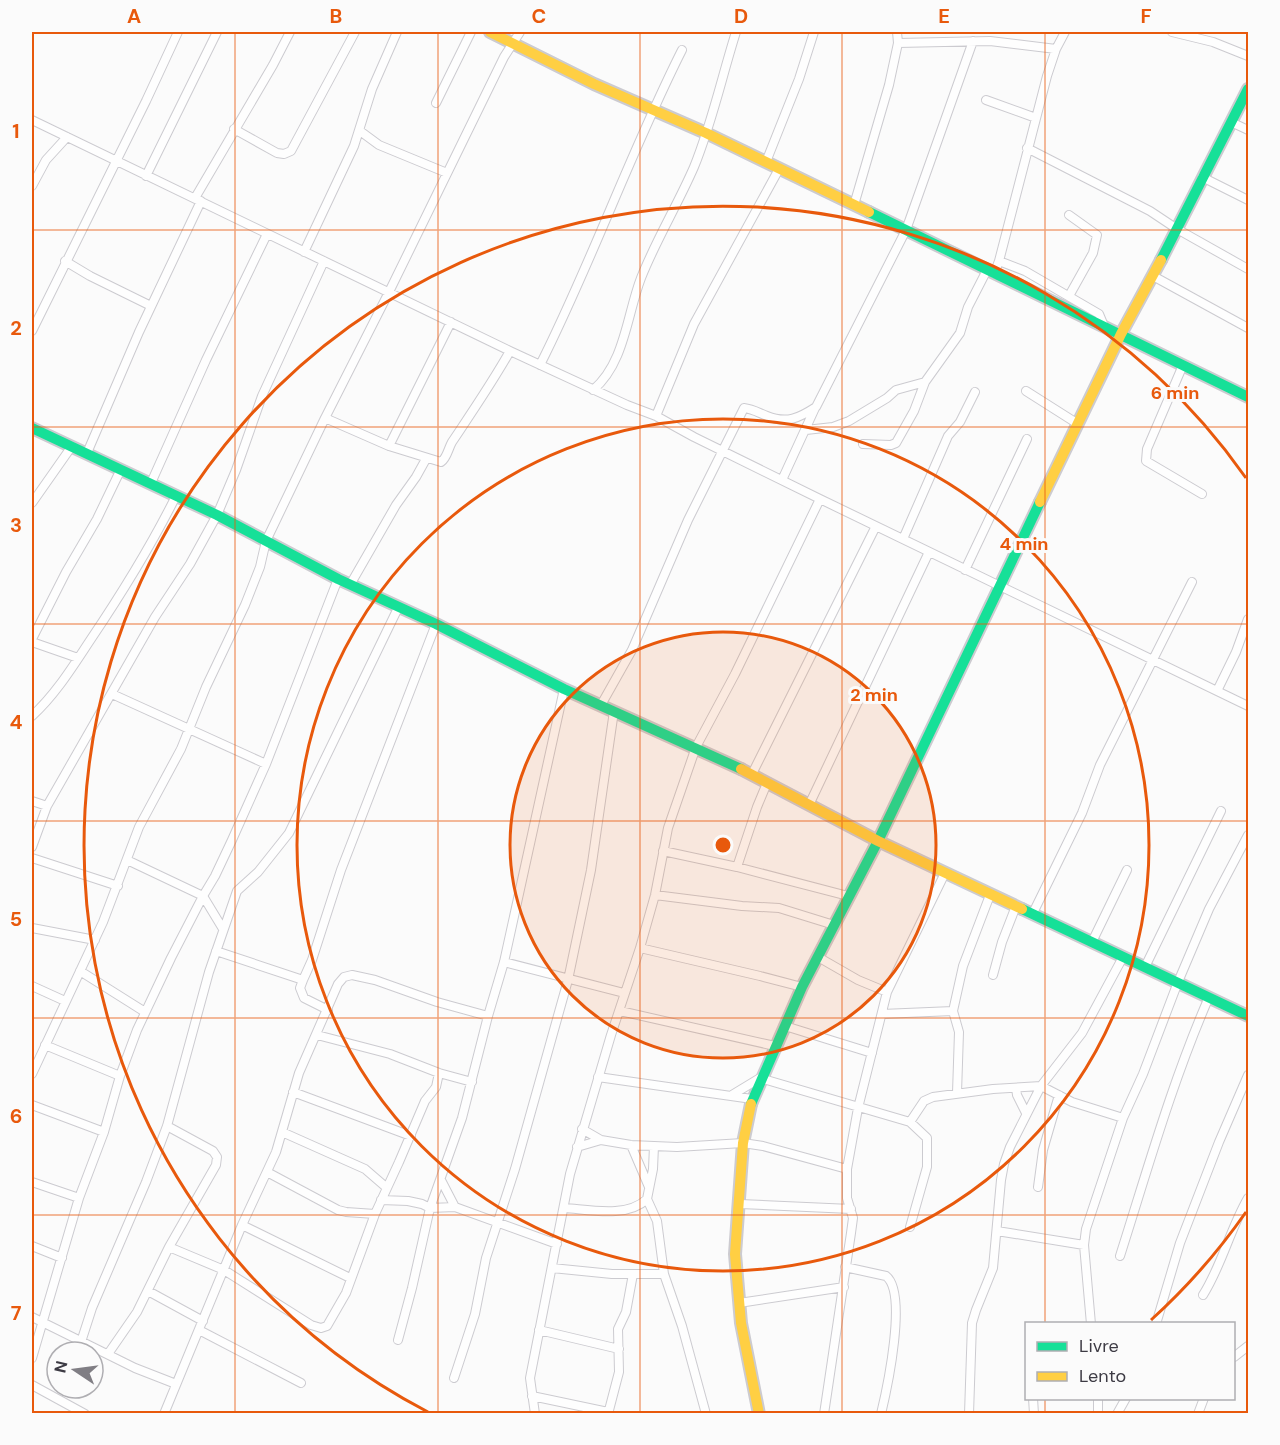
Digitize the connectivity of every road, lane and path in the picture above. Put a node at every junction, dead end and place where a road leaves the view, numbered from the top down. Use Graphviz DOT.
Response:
graph roads {
  1 [pos="178,32"];
  2 [pos="217,32"];
  3 [pos="290,32"];
  4 [pos="355,32"];
  5 [pos="396,32"];
  6 [pos="471,32"];
  7 [pos="490,32"];
  8 [pos="520,32"];
  9 [pos="736,32"];
  10 [pos="814,32"];
  11 [pos="897,32"];
  12 [pos="1065,32"];
  13 [pos="1172,32"];
  14 [pos="973,41"];
  15 [pos="514,43"];
  16 [pos="898,43"];
  17 [pos="1056,49"];
  18 [pos="682,50"];
  19 [pos="1248,56"];
  20 [pos="1248,89"];
  21 [pos="987,100"];
  22 [pos="436,104"];
  23 [pos="652,110"];
  24 [pos="1036,118"];
  25 [pos="32,120"];
  26 [pos="1231,122"];
  27 [pos="234,129"];
  28 [pos="1248,130"];
  29 [pos="360,131"];
  30 [pos="706,134"];
  31 [pos="67,137"];
  32 [pos="1027,148"];
  33 [pos="116,161"];
  34 [pos="766,162"];
  35 [pos="779,169"];
  36 [pos="447,173"];
  37 [pos="146,176"];
  38 [pos="1202,177"];
  39 [pos="32,186"];
  40 [pos="198,200"];
  41 [pos="1248,200"];
  42 [pos="854,205"];
  43 [pos="1069,214"];
  44 [pos="1176,229"];
  45 [pos="906,230"];
  46 [pos="267,234"];
  47 [pos="304,252"];
  48 [pos="65,261"];
  49 [pos="324,261"];
  50 [pos="999,261"];
  51 [pos="1248,269"];
  52 [pos="991,272"];
  53 [pos="1153,276"];
  54 [pos="389,292"];
  55 [pos="1069,296"];
  56 [pos="151,306"];
  57 [pos="451,322"];
  58 [pos="1104,326"];
  59 [pos="1248,328"];
  60 [pos="32,331"];
  61 [pos="1121,334"];
  62 [pos="510,351"];
  63 [pos="1183,365"];
  64 [pos="540,366"];
  65 [pos="925,382"];
  66 [pos="593,390"];
  67 [pos="1026,391"];
  68 [pos="975,392"];
  69 [pos="1248,397"];
  70 [pos="816,407"];
  71 [pos="656,416"];
  72 [pos="325,418"];
  73 [pos="1078,424"];
  74 [pos="32,428"];
  75 [pos="806,430"];
  76 [pos="1028,439"];
  77 [pos="863,444"];
  78 [pos="72,446"];
  79 [pos="389,446"];
  80 [pos="723,451"];
  81 [pos="87,453"];
  82 [pos="426,459"];
  83 [pos="121,469"];
  84 [pos="782,480"];
  85 [pos="151,483"];
  86 [pos="1203,494"];
  87 [pos="176,496"];
  88 [pos="820,499"];
  89 [pos="32,503"];
  90 [pos="216,515"];
  91 [pos="876,526"];
  92 [pos="903,539"];
  93 [pos="266,541"];
  94 [pos="929,552"];
  95 [pos="965,570"];
  96 [pos="338,579"];
  97 [pos="1192,582"];
  98 [pos="350,585"];
  99 [pos="1000,587"];
  100 [pos="398,608"];
  101 [pos="1248,619"];
  102 [pos="436,624"];
  103 [pos="32,640"];
  104 [pos="78,658"];
  105 [pos="1155,659"];
  106 [pos="564,689"];
  107 [pos="1217,691"];
  108 [pos="112,694"];
  109 [pos="601,705"];
  110 [pos="1248,706"];
  111 [pos="614,711"];
  112 [pos="32,716"];
  113 [pos="188,729"];
  114 [pos="696,747"];
  115 [pos="266,764"];
  116 [pos="752,774"];
  117 [pos="767,783"];
  118 [pos="32,801"];
  119 [pos="810,805"];
  120 [pos="47,806"];
  121 [pos="1221,811"];
  122 [pos="1248,836"];
  123 [pos="878,841"];
  124 [pos="32,847"];
  125 [pos="663,851"];
  126 [pos="32,858"];
  127 [pos="127,860"];
  128 [pos="737,867"];
  129 [pos="1126,870"];
  130 [pos="945,873"];
  131 [pos="117,886"];
  132 [pos="655,895"];
  133 [pos="990,895"];
  134 [pos="203,896"];
  135 [pos="848,896"];
  136 [pos="1016,906"];
  137 [pos="1033,913"];
  138 [pos="834,925"];
  139 [pos="32,928"];
  140 [pos="223,929"];
  141 [pos="95,940"];
  142 [pos="1092,942"];
  143 [pos="640,948"];
  144 [pos="216,951"];
  145 [pos="818,957"];
  146 [pos="1123,957"];
  147 [pos="504,962"];
  148 [pos="1145,968"];
  149 [pos="80,971"];
  150 [pos="993,975"];
  151 [pos="303,980"];
  152 [pos="568,980"];
  153 [pos="1178,982"];
  154 [pos="32,986"];
  155 [pos="802,987"];
  156 [pos="887,992"];
  157 [pos="624,993"];
  158 [pos="1209,997"];
  159 [pos="65,1001"];
  160 [pos="328,1010"];
  161 [pos="620,1011"];
  162 [pos="953,1011"];
  163 [pos="145,1012"];
  164 [pos="882,1014"];
  165 [pos="488,1016"];
  166 [pos="1248,1016"];
  167 [pos="785,1026"];
  168 [pos="317,1035"];
  169 [pos="45,1045"];
  170 [pos="775,1046"];
  171 [pos="872,1053"];
  172 [pos="34,1062"];
  173 [pos="439,1073"];
  174 [pos="32,1074"];
  175 [pos="1248,1075"];
  176 [pos="120,1076"];
  177 [pos="598,1077"];
  178 [pos="760,1078"];
  179 [pos="472,1082"];
  180 [pos="1041,1086"];
  181 [pos="1016,1088"];
  182 [pos="293,1092"];
  183 [pos="957,1093"];
  184 [pos="732,1095"];
  185 [pos="1059,1095"];
  186 [pos="752,1099"];
  187 [pos="32,1105"];
  188 [pos="858,1108"];
  189 [pos="1026,1113"];
  190 [pos="1123,1118"];
  191 [pos="910,1122"];
  192 [pos="167,1126"];
  193 [pos="582,1129"];
  194 [pos="104,1132"];
  195 [pos="282,1132"];
  196 [pos="411,1136"];
  197 [pos="600,1140"];
  198 [pos="743,1143"];
  199 [pos="631,1145"];
  200 [pos="654,1146"];
  201 [pos="577,1147"];
  202 [pos="847,1169"];
  203 [pos="267,1172"];
  204 [pos="441,1180"];
  205 [pos="32,1182"];
  206 [pos="649,1187"];
  207 [pos="1038,1187"];
  208 [pos="387,1188"];
  209 [pos="80,1198"];
  210 [pos="1248,1198"];
  211 [pos="647,1199"];
  212 [pos="381,1200"];
  213 [pos="740,1204"];
  214 [pos="455,1207"];
  215 [pos="430,1208"];
  216 [pos="565,1208"];
  217 [pos="850,1209"];
  218 [pos="375,1214"];
  219 [pos="498,1223"];
  220 [pos="242,1225"];
  221 [pos="910,1227"];
  222 [pos="997,1231"];
  223 [pos="557,1244"];
  224 [pos="1084,1245"];
  225 [pos="32,1246"];
  226 [pos="169,1247"];
  227 [pos="1120,1257"];
  228 [pos="62,1258"];
  229 [pos="846,1267"];
  230 [pos="552,1268"];
  231 [pos="224,1270"];
  232 [pos="633,1274"];
  233 [pos="664,1274"];
  234 [pos="350,1278"];
  235 [pos="843,1287"];
  236 [pos="148,1291"];
  237 [pos="1203,1295"];
  238 [pos="739,1304"];
  239 [pos="32,1317"];
  240 [pos="43,1322"];
  241 [pos="203,1322"];
  242 [pos="1091,1322"];
  243 [pos="1156,1322"];
  244 [pos="199,1330"];
  245 [pos="538,1330"];
  246 [pos="77,1340"];
  247 [pos="82,1340"];
  248 [pos="398,1340"];
  249 [pos="1248,1346"];
  250 [pos="619,1349"];
  251 [pos="105,1353"];
  252 [pos="108,1354"];
  253 [pos="1235,1356"];
  254 [pos="32,1358"];
  255 [pos="454,1377"];
  256 [pos="301,1383"];
  257 [pos="176,1384"];
  258 [pos="32,1385"];
  259 [pos="532,1396"];
  260 [pos="1125,1400"];
  261 [pos="85,1413"];
  262 [pos="164,1413"];
  263 [pos="535,1413"];
  264 [pos="608,1413"];
  265 [pos="706,1413"];
  266 [pos="759,1413"];
  267 [pos="824,1413"];
  268 [pos="881,1413"];
  269 [pos="969,1413"];
  270 [pos="1117,1413"];
  1 -- 33 [label="street"];
  2 -- 37 [label="street"];
  3 -- 27 [label="street"];
  4 -- 27 [label="street"];
  5 -- 29 [label="street"];
  6 -- 22 [label="street"];
  7 -- 15 [label="street"];
  8 -- 15 [label="street"];
  9 -- 30 [label="street"];
  10 -- 34 [label="street"];
  11 -- 16 [label="street"];
  12 -- 17 [label="street"];
  13 -- 19 [label="street"];
  14 -- 16 [label="street"];
  14 -- 17 [label="street"];
  14 -- 45 [label="street"];
  15 -- 23 [label="street"];
  15 -- 36 [label="street"];
  16 -- 42 [label="street"];
  17 -- 24 [label="street"];
  18 -- 23 [label="street"];
  20 -- 26 [label="street"];
  21 -- 24 [label="street"];
  23 -- 30 [label="street"];
  23 -- 64 [label="street"];
  24 -- 32 [label="street"];
  25 -- 31 [label="street"];
  26 -- 28 [label="street"];
  26 -- 38 [label="street"];
  27 -- 40 [label="street"];
  29 -- 36 [label="street"];
  29 -- 47 [label="street"];
  30 -- 34 [label="street"];
  30 -- 66 [label="street"];
  31 -- 33 [label="street"];
  31 -- 39 [label="street"];
  32 -- 44 [label="street"];
  32 -- 50 [label="street"];
  33 -- 37 [label="street"];
  33 -- 48 [label="street"];
  34 -- 35 [label="street"];
  35 -- 42 [label="street"];
  35 -- 71 [label="street"];
  36 -- 54 [label="street"];
  37 -- 40 [label="street"];
  38 -- 41 [label="street"];
  38 -- 44 [label="street"];
  40 -- 46 [label="street"];
  40 -- 56 [label="street"];
  42 -- 45 [label="street"];
  43 -- 55 [label="street"];
  44 -- 51 [label="street"];
  44 -- 53 [label="street"];
  45 -- 52 [label="street"];
  45 -- 70 [label="street"];
  46 -- 47 [label="street"];
  46 -- 85 [label="street"];
  47 -- 49 [label="street"];
  48 -- 56 [label="street"];
  48 -- 60 [label="street"];
  49 -- 54 [label="street"];
  49 -- 90 [label="street"];
  50 -- 52 [label="street"];
  50 -- 55 [label="street"];
  52 -- 58 [label="street"];
  52 -- 65 [label="street"];
  53 -- 59 [label="street"];
  53 -- 61 [label="street"];
  54 -- 57 [label="street"];
  54 -- 72 [label="street"];
  55 -- 58 [label="street"];
  56 -- 81 [label="street"];
  57 -- 62 [label="street"];
  57 -- 79 [label="street"];
  58 -- 61 [label="street"];
  61 -- 63 [label="street"];
  61 -- 73 [label="street"];
  62 -- 64 [label="street"];
  62 -- 82 [label="street"];
  63 -- 69 [label="street"];
  63 -- 86 [label="street"];
  64 -- 66 [label="street"];
  65 -- 75 [label="street"];
  65 -- 77 [label="street"];
  66 -- 71 [label="street"];
  67 -- 73 [label="street"];
  68 -- 92 [label="street"];
  70 -- 75 [label="street"];
  70 -- 80 [label="street"];
  71 -- 80 [label="street"];
  72 -- 79 [label="street"];
  72 -- 93 [label="street"];
  73 -- 99 [label="street"];
  74 -- 78 [label="street"];
  75 -- 84 [label="street"];
  76 -- 95 [label="street"];
  78 -- 81 [label="street"];
  78 -- 89 [label="street"];
  79 -- 82 [label="street"];
  80 -- 84 [label="street"];
  80 -- 109 [label="street"];
  81 -- 83 [label="street"];
  82 -- 98 [label="street"];
  83 -- 85 [label="street"];
  83 -- 103 [label="street"];
  84 -- 88 [label="street"];
  85 -- 87 [label="street"];
  87 -- 90 [label="street"];
  87 -- 104 [label="street"];
  88 -- 91 [label="street"];
  88 -- 114 [label="street"];
  90 -- 93 [label="street"];
  90 -- 108 [label="street"];
  91 -- 92 [label="street"];
  91 -- 116 [label="street"];
  92 -- 94 [label="street"];
  93 -- 96 [label="street"];
  93 -- 113 [label="street"];
  94 -- 95 [label="street"];
  94 -- 119 [label="street"];
  95 -- 99 [label="street"];
  96 -- 98 [label="street"];
  96 -- 115 [label="street"];
  97 -- 105 [label="street"];
  98 -- 100 [label="street"];
  99 -- 105 [label="street"];
  99 -- 123 [label="street"];
  100 -- 102 [label="street"];
  100 -- 140 [label="street"];
  101 -- 107 [label="street"];
  102 -- 106 [label="street"];
  102 -- 151 [label="street"];
  103 -- 104 [label="street"];
  104 -- 112 [label="street"];
  105 -- 107 [label="street"];
  105 -- 137 [label="street"];
  106 -- 109 [label="street"];
  106 -- 147 [label="street"];
  107 -- 110 [label="street"];
  108 -- 113 [label="street"];
  108 -- 120 [label="street"];
  109 -- 111 [label="street"];
  111 -- 114 [label="street"];
  111 -- 152 [label="street"];
  113 -- 115 [label="street"];
  113 -- 127 [label="street"];
  114 -- 116 [label="street"];
  114 -- 125 [label="street"];
  115 -- 134 [label="street"];
  116 -- 117 [label="street"];
  117 -- 119 [label="street"];
  117 -- 128 [label="street"];
  118 -- 120 [label="street"];
  119 -- 123 [label="street"];
  120 -- 124 [label="street"];
  121 -- 148 [label="street"];
  122 -- 153 [label="street"];
  123 -- 130 [label="street"];
  123 -- 135 [label="street"];
  125 -- 128 [label="street"];
  125 -- 132 [label="street"];
  126 -- 131 [label="street"];
  127 -- 131 [label="street"];
  127 -- 134 [label="street"];
  128 -- 135 [label="street"];
  129 -- 142 [label="street"];
  130 -- 133 [label="street"];
  130 -- 156 [label="street"];
  131 -- 141 [label="street"];
  132 -- 138 [label="street"];
  132 -- 143 [label="street"];
  133 -- 136 [label="street"];
  133 -- 162 [label="street"];
  134 -- 140 [label="street"];
  134 -- 163 [label="street"];
  135 -- 138 [label="street"];
  136 -- 137 [label="street"];
  136 -- 150 [label="street"];
  137 -- 142 [label="street"];
  138 -- 145 [label="street"];
  139 -- 141 [label="street"];
  140 -- 144 [label="street"];
  141 -- 149 [label="street"];
  142 -- 146 [label="street"];
  143 -- 155 [label="street"];
  143 -- 157 [label="street"];
  144 -- 151 [label="street"];
  144 -- 192 [label="street"];
  145 -- 155 [label="street"];
  145 -- 156 [label="street"];
  146 -- 148 [label="street"];
  146 -- 180 [label="street"];
  147 -- 152 [label="street"];
  147 -- 165 [label="street"];
  148 -- 153 [label="street"];
  149 -- 159 [label="street"];
  149 -- 163 [label="street"];
  151 -- 160 [label="street"];
  152 -- 157 [label="street"];
  152 -- 219 [label="street"];
  153 -- 158 [label="street"];
  153 -- 190 [label="street"];
  154 -- 159 [label="street"];
  155 -- 167 [label="street"];
  156 -- 164 [label="street"];
  157 -- 161 [label="street"];
  158 -- 166 [label="street"];
  158 -- 227 [label="street"];
  159 -- 169 [label="street"];
  160 -- 165 [label="street"];
  160 -- 168 [label="street"];
  161 -- 170 [label="street"];
  161 -- 177 [label="street"];
  162 -- 164 [label="street"];
  162 -- 183 [label="street"];
  163 -- 176 [label="street"];
  164 -- 171 [label="street"];
  165 -- 179 [label="street"];
  167 -- 170 [label="street"];
  167 -- 171 [label="street"];
  168 -- 173 [label="street"];
  168 -- 182 [label="street"];
  169 -- 172 [label="street"];
  169 -- 176 [label="street"];
  170 -- 178 [label="street"];
  171 -- 188 [label="street"];
  172 -- 174 [label="street"];
  173 -- 179 [label="street"];
  173 -- 196 [label="street"];
  175 -- 243 [label="street"];
  176 -- 194 [label="street"];
  177 -- 184 [label="street"];
  177 -- 193 [label="street"];
  178 -- 184 [label="street"];
  178 -- 186 [label="street"];
  178 -- 188 [label="street"];
  179 -- 204 [label="street"];
  180 -- 181 [label="street"];
  180 -- 185 [label="street"];
  180 -- 189 [label="street"];
  181 -- 183 [label="street"];
  181 -- 189 [label="street"];
  182 -- 195 [label="street"];
  182 -- 196 [label="street"];
  183 -- 191 [label="street"];
  184 -- 186 [label="street"];
  185 -- 190 [label="street"];
  185 -- 207 [label="street"];
  186 -- 198 [label="street"];
  187 -- 194 [label="street"];
  188 -- 191 [label="street"];
  188 -- 202 [label="street"];
  189 -- 222 [label="street"];
  190 -- 224 [label="street"];
  191 -- 221 [label="street"];
  192 -- 226 [label="street"];
  192 -- 247 [label="street"];
  193 -- 197 [label="street"];
  193 -- 201 [label="street"];
  194 -- 209 [label="street"];
  195 -- 203 [label="street"];
  195 -- 208 [label="street"];
  196 -- 208 [label="street"];
  197 -- 199 [label="street"];
  197 -- 201 [label="street"];
  198 -- 200 [label="street"];
  198 -- 202 [label="street"];
  198 -- 213 [label="street"];
  199 -- 200 [label="street"];
  199 -- 206 [label="street"];
  200 -- 206 [label="street"];
  201 -- 216 [label="street"];
  202 -- 217 [label="street"];
  203 -- 218 [label="street"];
  203 -- 220 [label="street"];
  204 -- 214 [label="street"];
  204 -- 215 [label="street"];
  205 -- 209 [label="street"];
  206 -- 211 [label="street"];
  208 -- 212 [label="street"];
  209 -- 228 [label="street"];
  210 -- 237 [label="street"];
  211 -- 216 [label="street"];
  211 -- 233 [label="street"];
  212 -- 215 [label="street"];
  212 -- 218 [label="street"];
  213 -- 217 [label="street"];
  213 -- 238 [label="street"];
  214 -- 215 [label="street"];
  214 -- 219 [label="street"];
  215 -- 248 [label="street"];
  216 -- 223 [label="street"];
  217 -- 229 [label="street"];
  218 -- 234 [label="street"];
  219 -- 223 [label="street"];
  219 -- 255 [label="street"];
  220 -- 231 [label="street"];
  220 -- 234 [label="street"];
  222 -- 224 [label="street"];
  222 -- 269 [label="street"];
  223 -- 230 [label="street"];
  224 -- 242 [label="street"];
  225 -- 228 [label="street"];
  226 -- 231 [label="street"];
  226 -- 236 [label="street"];
  228 -- 240 [label="street"];
  229 -- 235 [label="street"];
  229 -- 268 [label="street"];
  230 -- 232 [label="street"];
  230 -- 245 [label="street"];
  231 -- 234 [label="street"];
  231 -- 241 [label="street"];
  232 -- 233 [label="street"];
  232 -- 250 [label="street"];
  233 -- 265 [label="street"];
  235 -- 238 [label="street"];
  235 -- 267 [label="street"];
  236 -- 241 [label="street"];
  236 -- 252 [label="street"];
  238 -- 266 [label="street"];
  239 -- 240 [label="street"];
  240 -- 246 [label="street"];
  240 -- 254 [label="street"];
  241 -- 244 [label="street"];
  244 -- 256 [label="street"];
  244 -- 257 [label="street"];
  245 -- 250 [label="street"];
  245 -- 259 [label="street"];
  249 -- 253 [label="street"];
  250 -- 264 [label="street"];
  251 -- 252 [label="street"];
  252 -- 257 [label="street"];
  257 -- 262 [label="street"];
  258 -- 261 [label="street"];
  259 -- 263 [label="street"];
  259 -- 264 [label="street"];
  260 -- 270 [label="street"];
}
